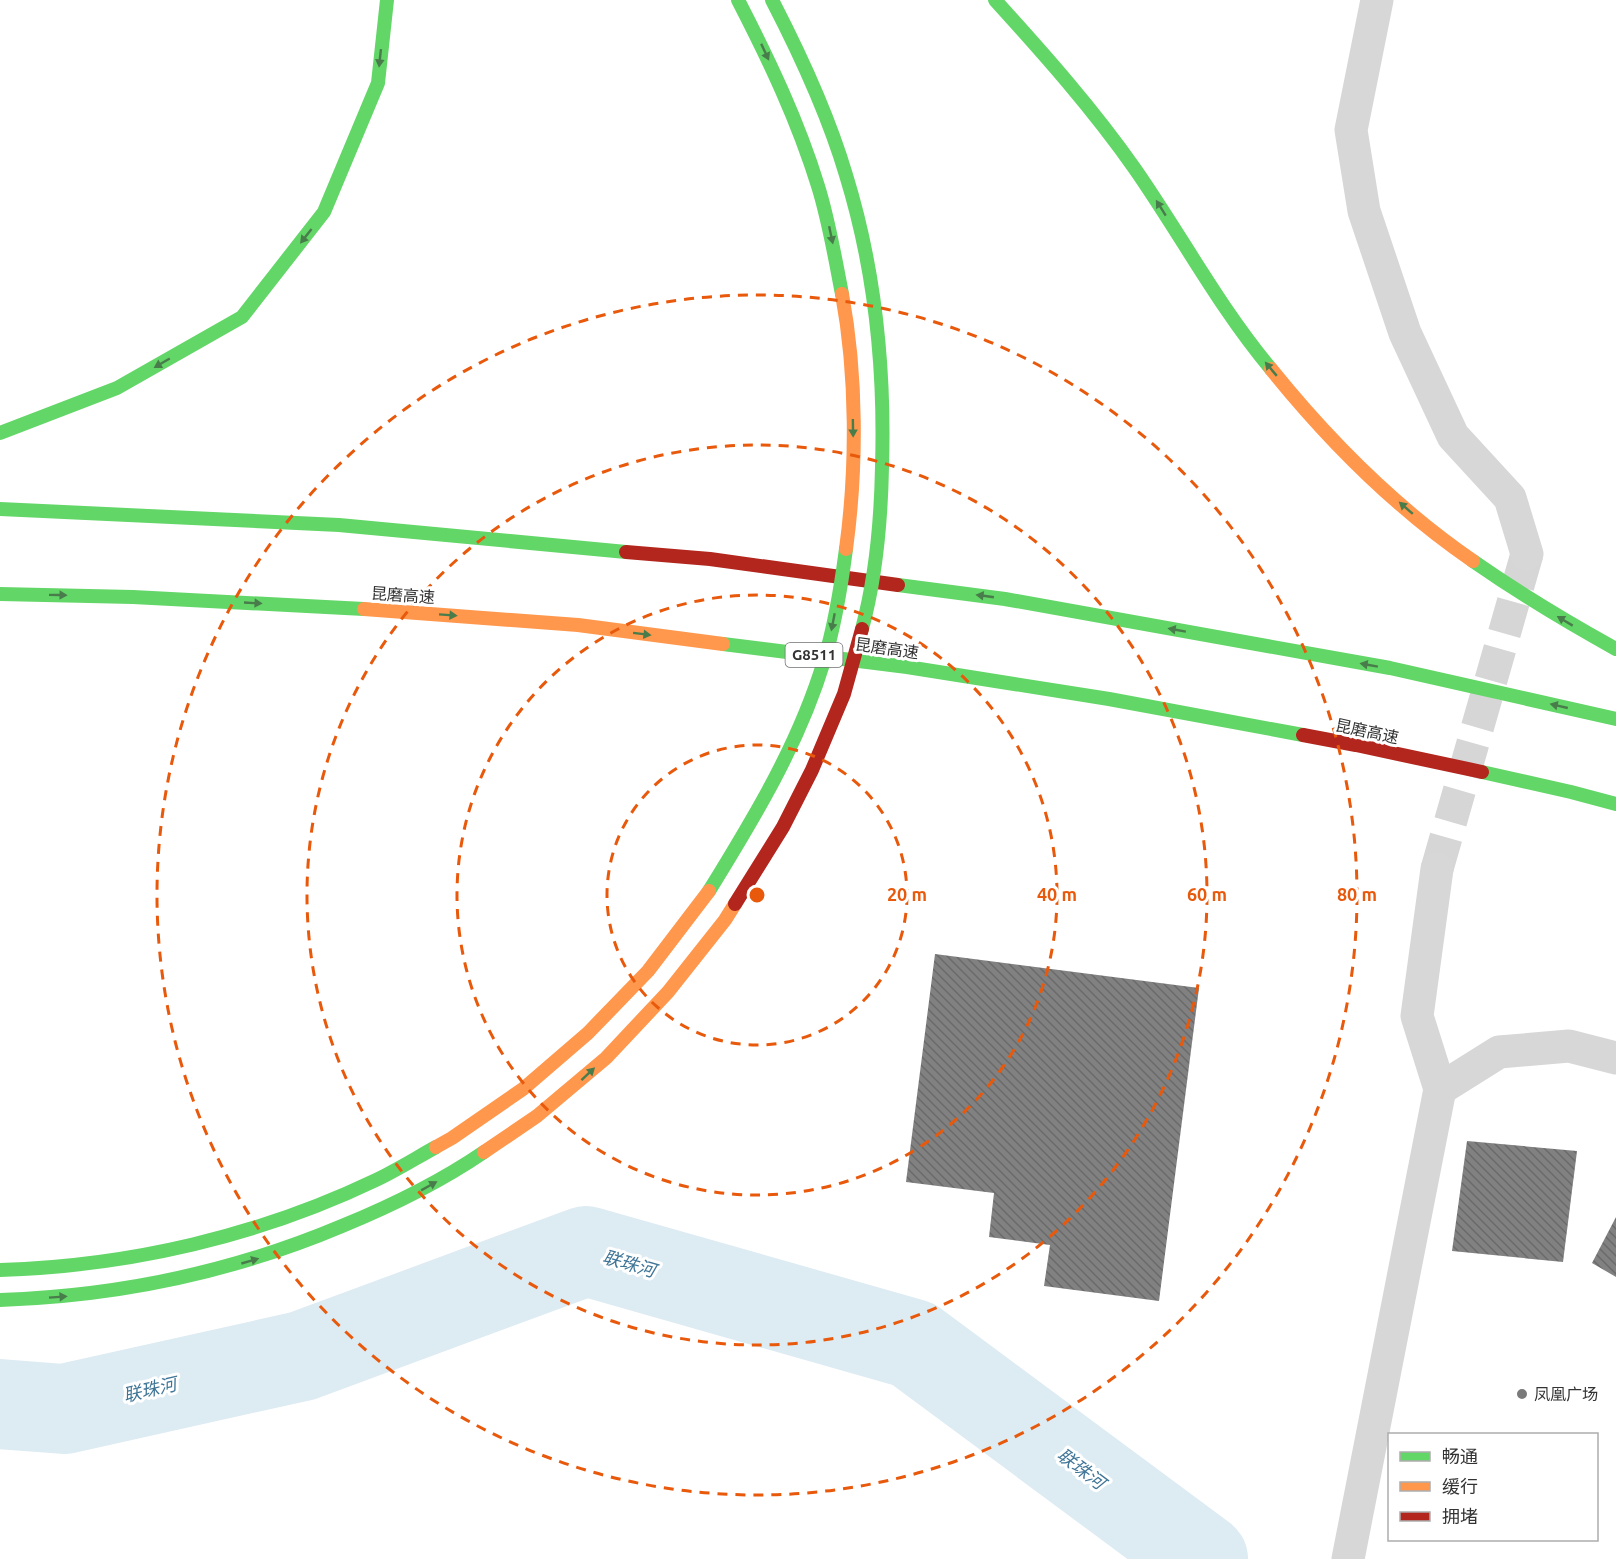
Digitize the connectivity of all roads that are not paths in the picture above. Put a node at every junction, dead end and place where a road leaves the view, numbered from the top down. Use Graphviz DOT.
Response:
graph roads {
  1 [pos="387,0"];
  2 [pos="738,0"];
  3 [pos="772,0"];
  4 [pos="995,0"];
  5 [pos="1377,0"];
  6 [pos="0,433"];
  7 [pos="0,509"];
  8 [pos="1527,554"];
  9 [pos="0,594"];
  10 [pos="1616,650"];
  11 [pos="1616,720"];
  12 [pos="1616,804"];
  13 [pos="1437,869"];
  14 [pos="1616,1058"];
  15 [pos="1440,1089"];
  16 [pos="0,1270"];
  17 [pos="0,1300"];
  18 [pos="1348,1559"];
  1 -- 6 [label="highway, one-way"];
  2 -- 16 [label="highway, one-way, bridge"];
  17 -- 3 [label="highway, one-way, bridge"];
  10 -- 4 [label="highway, one-way"];
  5 -- 8 [label="street"];
  11 -- 7 [label="highway, one-way"];
  9 -- 12 [label="highway, 昆磨高速 / G8511, one-way"];
  13 -- 15 [label="street"];
  14 -- 15 [label="street"];
  15 -- 18 [label="street"];
}
